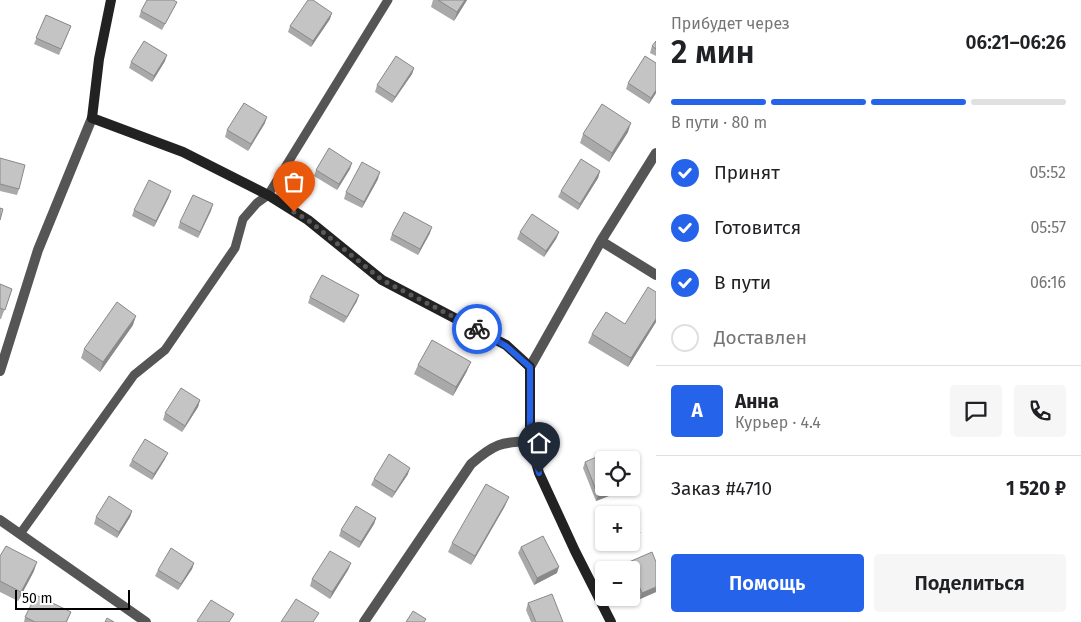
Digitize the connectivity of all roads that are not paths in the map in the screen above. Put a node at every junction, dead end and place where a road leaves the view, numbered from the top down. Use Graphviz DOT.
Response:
graph roads {
  1 [pos="111,0"];
  2 [pos="388,0"];
  3 [pos="92,118"];
  4 [pos="656,153"];
  5 [pos="268,195"];
  6 [pos="601,242"];
  7 [pos="656,275"];
  8 [pos="530,367"];
  9 [pos="0,371"];
  10 [pos="530,441"];
  11 [pos="0,520"];
  12 [pos="20,534"];
  13 [pos="146,622"];
  14 [pos="364,622"];
  15 [pos="611,622"];
  1 -- 3 [label="street"];
  2 -- 5 [label="lane"];
  3 -- 5 [label="street"];
  3 -- 9 [label="street"];
  4 -- 6 [label="street"];
  5 -- 8 [label="street"];
  5 -- 12 [label="lane"];
  6 -- 7 [label="street"];
  6 -- 8 [label="street"];
  8 -- 10 [label="street"];
  10 -- 14 [label="street"];
  10 -- 15 [label="street"];
  11 -- 12 [label="street"];
  12 -- 13 [label="street"];
}
